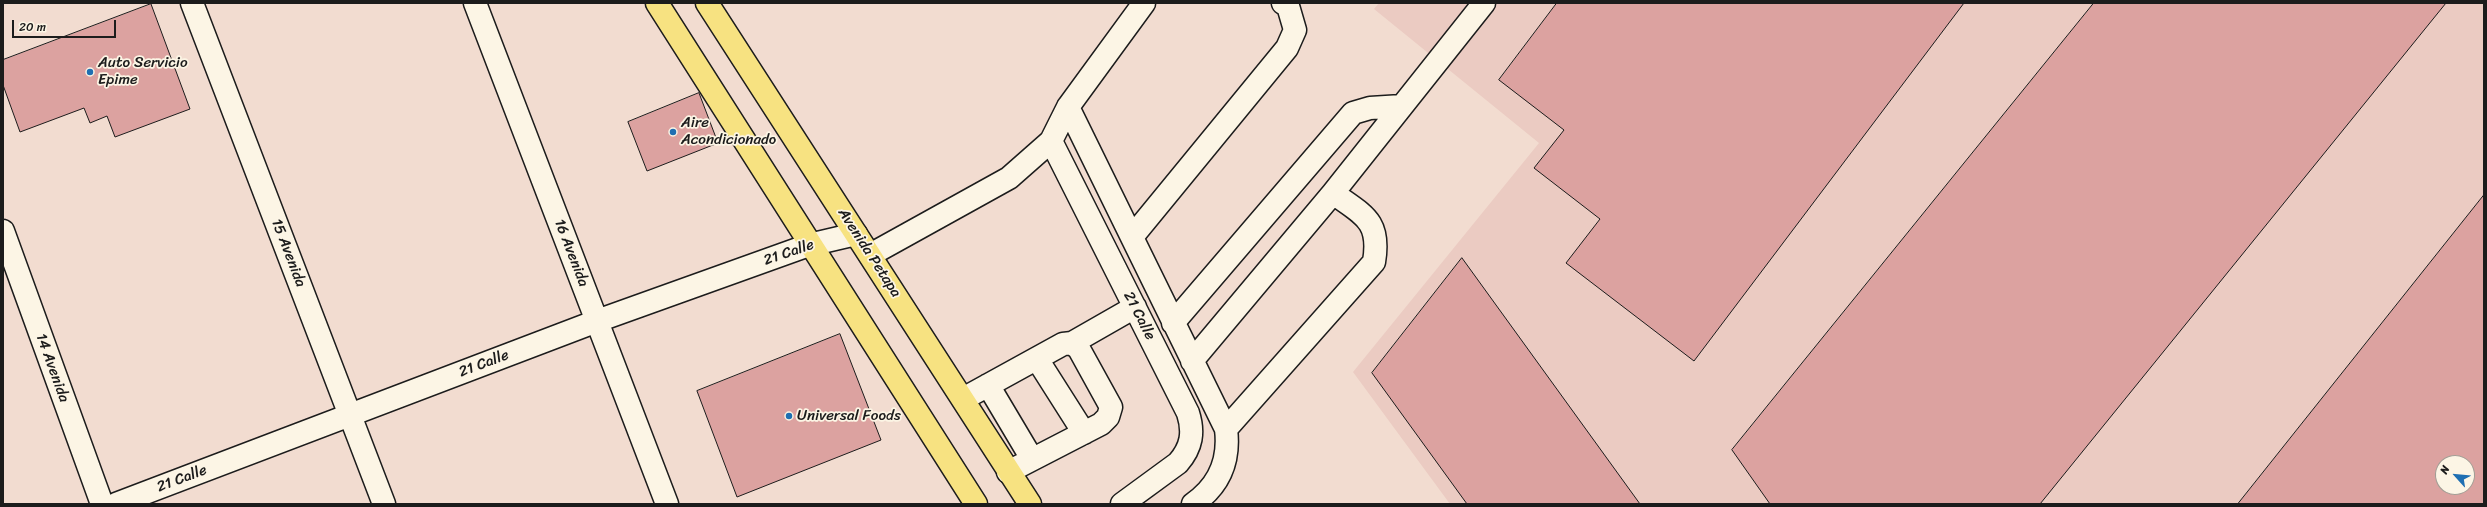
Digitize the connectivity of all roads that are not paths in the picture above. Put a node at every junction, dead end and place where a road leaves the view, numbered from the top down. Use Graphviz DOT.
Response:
graph roads {
  1 [pos="192,3"];
  2 [pos="475,3"];
  3 [pos="657,3"];
  4 [pos="707,3"];
  5 [pos="1144,3"];
  6 [pos="1284,3"];
  7 [pos="1484,3"];
  8 [pos="1402,106"];
  9 [pos="1068,107"];
  10 [pos="1051,141"];
  11 [pos="1333,193"];
  12 [pos="3,231"];
  13 [pos="856,234"];
  14 [pos="1132,238"];
  15 [pos="809,245"];
  16 [pos="870,255"];
  17 [pos="1135,306"];
  18 [pos="597,321"];
  19 [pos="1174,322"];
  20 [pos="1072,343"];
  21 [pos="1037,359"];
  22 [pos="1192,361"];
  23 [pos="988,385"];
  24 [pos="963,399"];
  25 [pos="350,415"];
  26 [pos="1226,429"];
  27 [pos="1084,433"];
  28 [pos="1032,459"];
  29 [pos="1008,472"];
  30 [pos="102,504"];
  31 [pos="116,504"];
  32 [pos="384,504"];
  33 [pos="667,504"];
  34 [pos="976,504"];
  35 [pos="1030,504"];
  36 [pos="1122,504"];
  37 [pos="1193,504"];
  1 -- 25 [label="street, 15 Avenida"];
  2 -- 18 [label="street, 16 Avenida"];
  3 -- 15 [label="main road"];
  4 -- 13 [label="main road, Avenida Petapa"];
  5 -- 9 [label="street"];
  6 -- 14 [label="street"];
  7 -- 8 [label="street"];
  8 -- 11 [label="street"];
  8 -- 19 [label="street"];
  9 -- 10 [label="street"];
  9 -- 14 [label="street, 21 Calle"];
  10 -- 16 [label="street"];
  10 -- 17 [label="street, 21 Calle"];
  11 -- 22 [label="street"];
  11 -- 26 [label="street"];
  12 -- 30 [label="street, 14 Avenida"];
  13 -- 15 [label="street, 21 Calle"];
  13 -- 16 [label="main road, Avenida Petapa"];
  14 -- 19 [label="street, 21 Calle"];
  15 -- 18 [label="street, 21 Calle"];
  15 -- 34 [label="main road"];
  16 -- 24 [label="main road, Avenida Petapa"];
  17 -- 20 [label="street"];
  17 -- 36 [label="street, 21 Calle"];
  18 -- 25 [label="street, 21 Calle"];
  18 -- 33 [label="street, 16 Avenida"];
  19 -- 22 [label="street, 21 Calle"];
  20 -- 21 [label="street"];
  20 -- 27 [label="street"];
  21 -- 23 [label="street"];
  21 -- 27 [label="street"];
  22 -- 26 [label="street, 21 Calle"];
  23 -- 24 [label="street"];
  23 -- 28 [label="street"];
  24 -- 29 [label="main road, Avenida Petapa"];
  25 -- 31 [label="street, 21 Calle"];
  25 -- 32 [label="street, 15 Avenida"];
  26 -- 37 [label="street, 21 Calle"];
  27 -- 28 [label="street"];
  28 -- 29 [label="street"];
  29 -- 35 [label="main road, Avenida Petapa"];
}
